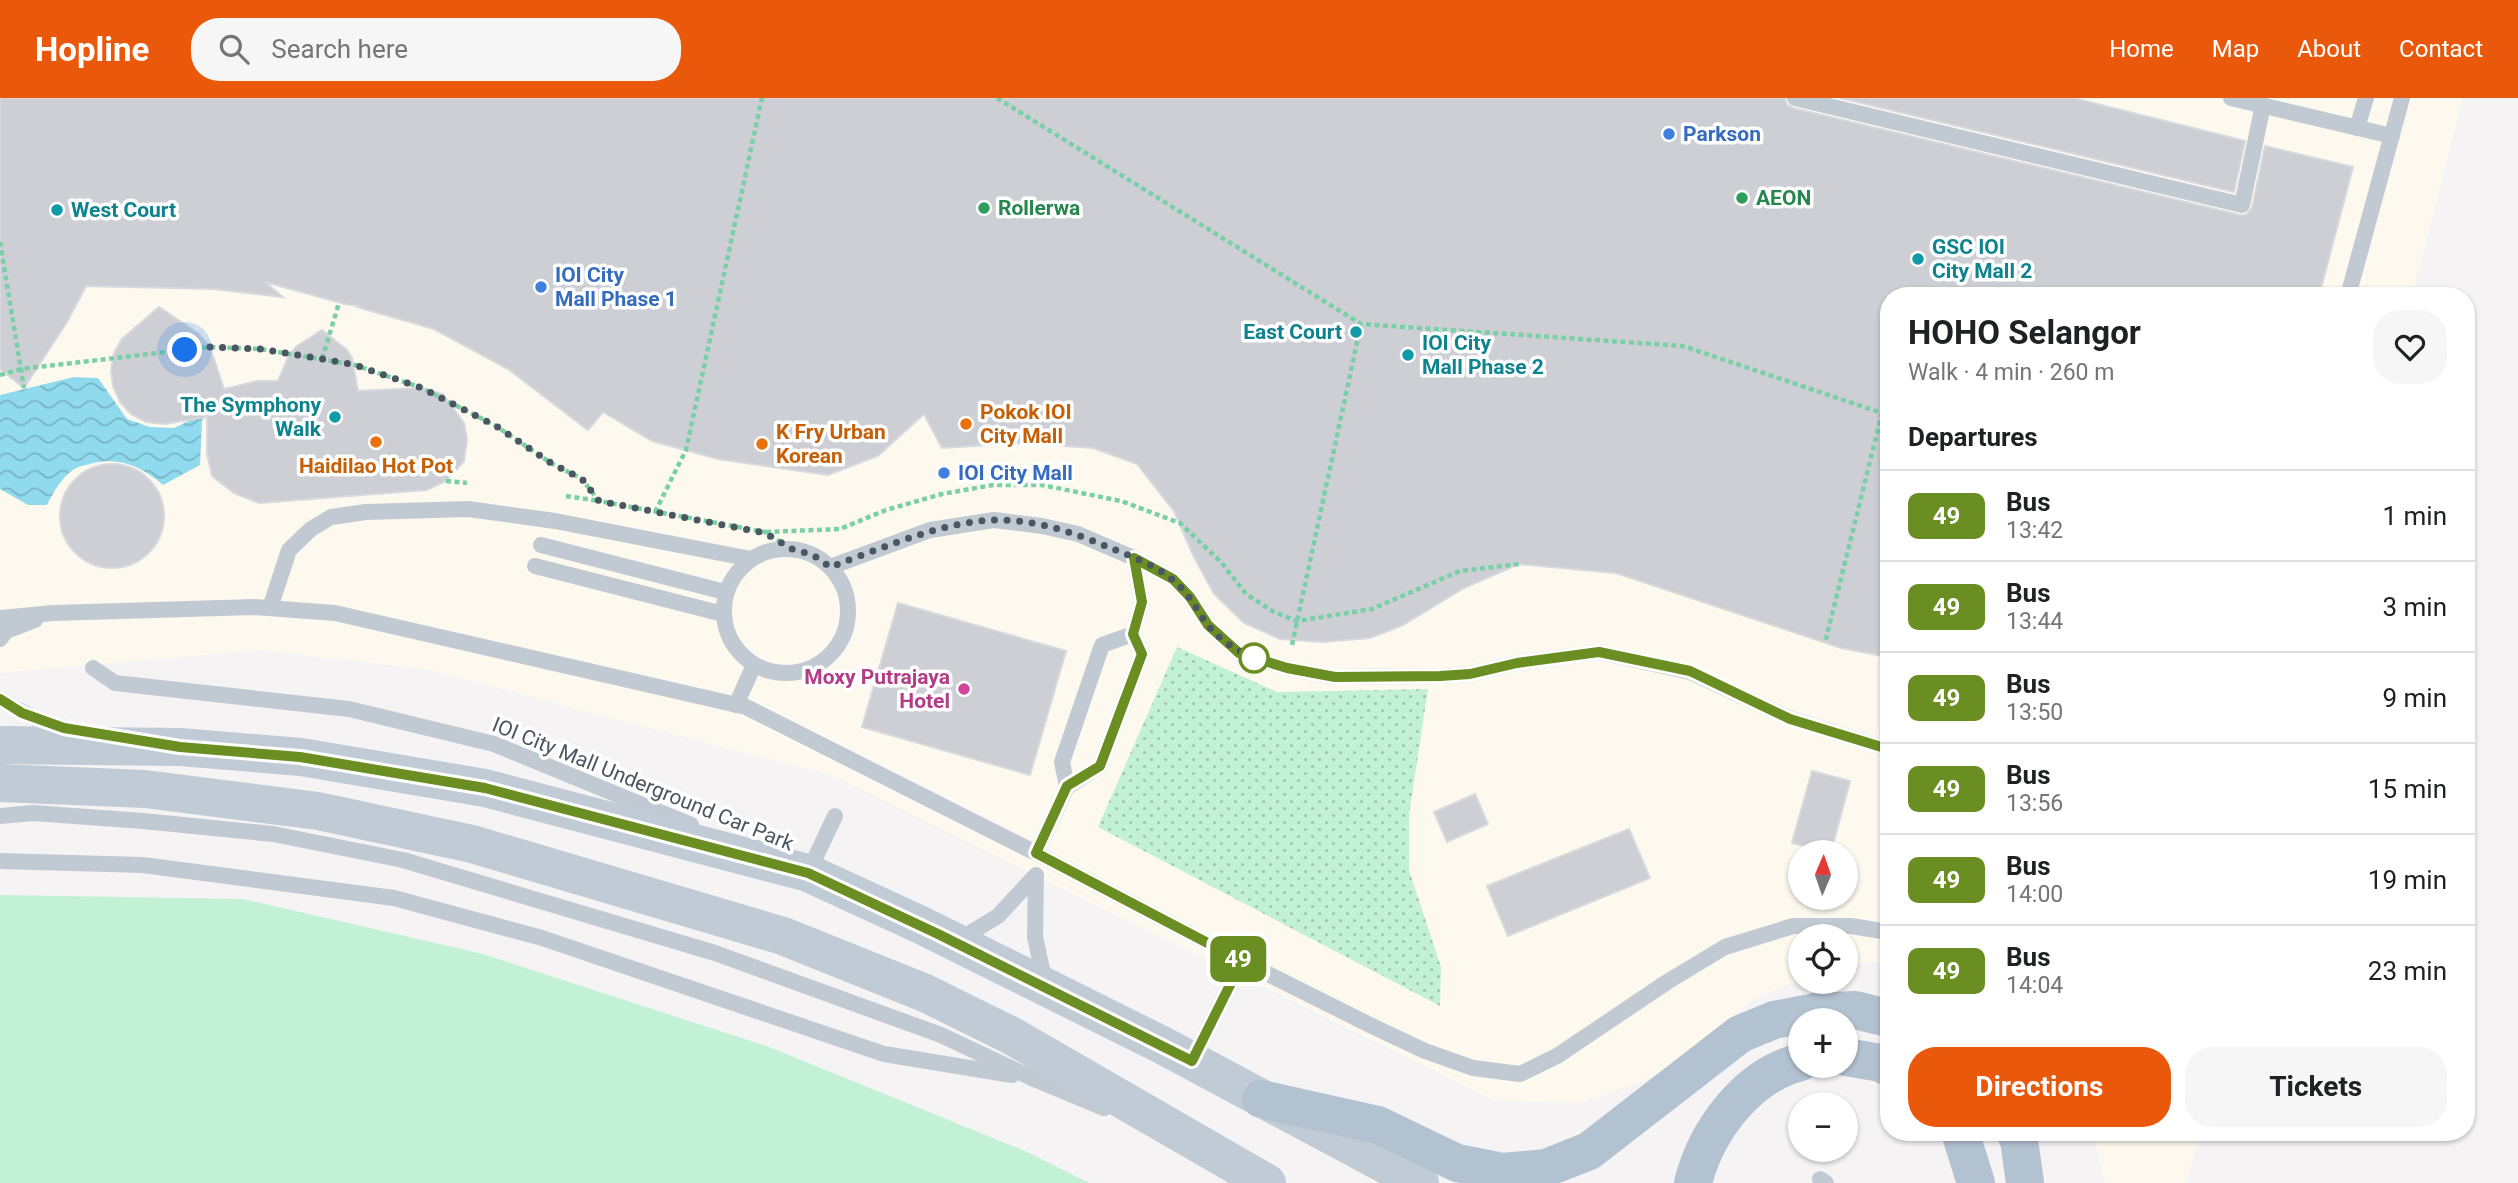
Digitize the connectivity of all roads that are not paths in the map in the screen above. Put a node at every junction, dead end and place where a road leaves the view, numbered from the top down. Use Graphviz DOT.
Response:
graph roads {
  1 [pos="1795,98"];
  2 [pos="2231,98"];
  3 [pos="2365,98"];
  4 [pos="2402,98"];
  5 [pos="2263,105"];
  6 [pos="2357,128"];
  7 [pos="2392,136"];
  8 [pos="2350,287"];
  9 [pos="541,545"];
  10 [pos="1134,558"];
  11 [pos="751,559"];
  12 [pos="535,566"];
  13 [pos="830,567"];
  14 [pos="725,592"];
  15 [pos="270,608"];
  16 [pos="53,613"];
  17 [pos="723,614"];
  18 [pos="0,618"];
  19 [pos="1133,634"];
  20 [pos="0,639"];
  21 [pos="754,665"];
  22 [pos="93,668"];
  23 [pos="0,699"];
  24 [pos="736,705"];
  25 [pos="64,728"];
  26 [pos="6,736"];
  27 [pos="180,747"];
  28 [pos="1880,747"];
  29 [pos="0,783"];
  30 [pos="1067,786"];
  31 [pos="0,816"];
  32 [pos="835,816"];
  33 [pos="1036,853"];
  34 [pos="0,861"];
  35 [pos="808,873"];
  36 [pos="1880,931"];
  37 [pos="955,942"];
  38 [pos="1242,961"];
  39 [pos="1046,987"];
  40 [pos="1880,1016"];
  41 [pos="1858,1059"];
  42 [pos="1192,1061"];
  43 [pos="1880,1063"];
  44 [pos="1788,1068"];
  45 [pos="1032,1078"];
  46 [pos="1261,1099"];
  47 [pos="1963,1141"];
  48 [pos="2019,1141"];
  49 [pos="1213,1154"];
  50 [pos="1267,1183"];
  51 [pos="1420,1183"];
  52 [pos="1693,1183"];
  53 [pos="1976,1183"];
  54 [pos="2025,1183"];
  1 -- 5 [label="lane"];
  2 -- 5 [label="lane"];
  3 -- 6 [label="lane"];
  4 -- 7 [label="lane"];
  5 -- 6 [label="lane"];
  6 -- 7 [label="lane"];
  7 -- 8 [label="lane"];
  9 -- 14 [label="lane"];
  10 -- 13 [label="lane"];
  10 -- 19 [label="lane"];
  10 -- 28 [label="lane"];
  11 -- 13 [label="lane"];
  11 -- 14 [label="lane"];
  11 -- 15 [label="lane"];
  12 -- 17 [label="lane"];
  13 -- 21 [label="lane"];
  14 -- 17 [label="lane"];
  15 -- 16 [label="lane"];
  15 -- 24 [label="lane"];
  16 -- 18 [label="lane"];
  16 -- 20 [label="lane"];
  17 -- 21 [label="lane"];
  19 -- 30 [label="lane"];
  19 -- 30 [label="lane"];
  21 -- 24 [label="lane"];
  22 -- 35 [label="lane, IOI City Mall Underground Car Park"];
  23 -- 25 [label="lane"];
  24 -- 33 [label="lane"];
  25 -- 26 [label="lane"];
  25 -- 27 [label="lane"];
  26 -- 27 [label="street"];
  27 -- 35 [label="street"];
  29 -- 49 [label="street"];
  30 -- 33 [label="lane"];
  31 -- 45 [label="lane"];
  32 -- 35 [label="lane"];
  33 -- 38 [label="lane"];
  34 -- 45 [label="lane"];
  35 -- 37 [label="street"];
  36 -- 38 [label="lane"];
  37 -- 39 [label="street"];
  37 -- 39 [label="lane"];
  38 -- 42 [label="lane"];
  39 -- 42 [label="street"];
  40 -- 46 [label="main road"];
  41 -- 43 [label="main road"];
  42 -- 46 [label="street"];
  44 -- 52 [label="main road"];
  45 -- 49 [label="lane"];
  46 -- 51 [label="street"];
  47 -- 53 [label="main road"];
  48 -- 54 [label="main road"];
  49 -- 50 [label="street"];
}
